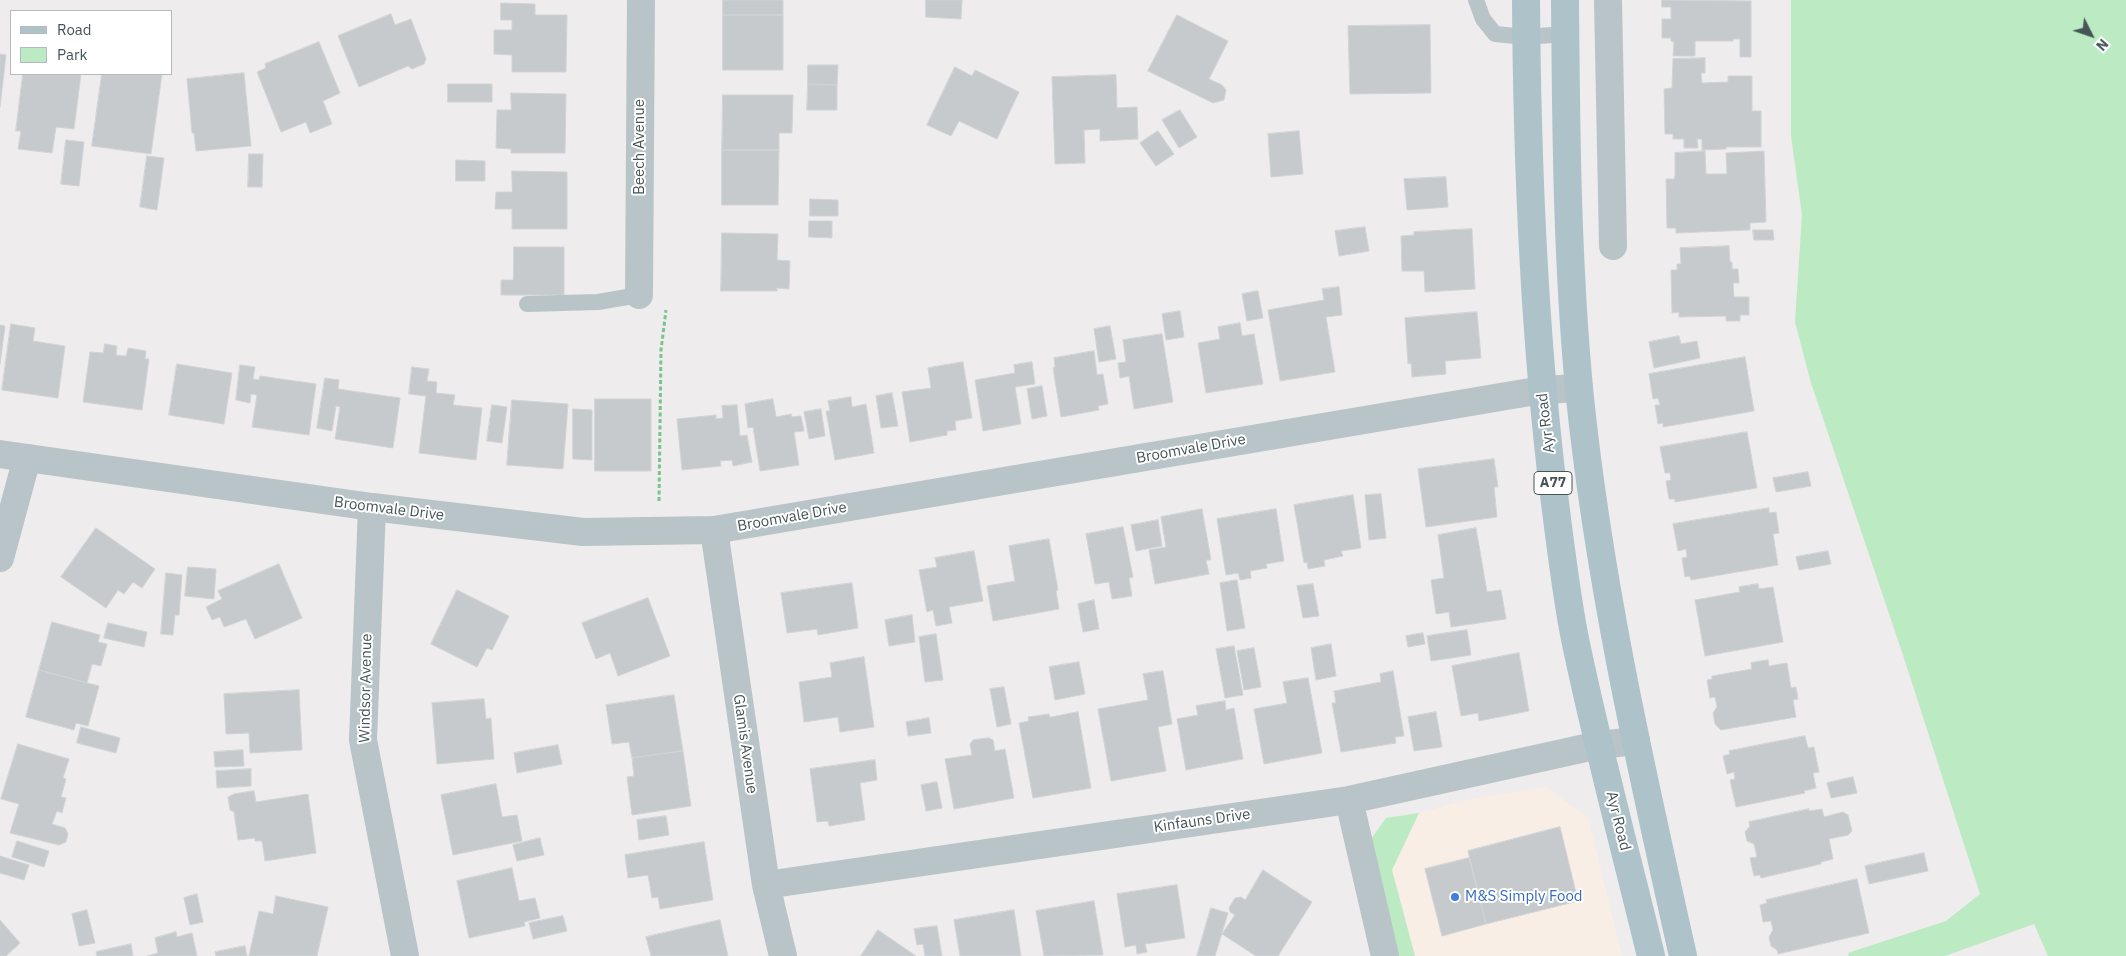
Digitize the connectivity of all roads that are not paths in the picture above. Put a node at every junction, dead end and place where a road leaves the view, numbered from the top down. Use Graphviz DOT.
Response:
graph roads {
  1 [pos="641,0"];
  2 [pos="1476,0"];
  3 [pos="1526,0"];
  4 [pos="1565,0"];
  5 [pos="1608,0"];
  6 [pos="1565,34"];
  7 [pos="1526,37"];
  8 [pos="1613,246"];
  9 [pos="639,295"];
  10 [pos="528,304"];
  11 [pos="1579,388"];
  12 [pos="1542,390"];
  13 [pos="0,454"];
  14 [pos="27,458"];
  15 [pos="372,507"];
  16 [pos="714,530"];
  17 [pos="0,558"];
  18 [pos="1636,740"];
  19 [pos="1599,745"];
  20 [pos="1349,800"];
  21 [pos="766,885"];
  22 [pos="405,956"];
  23 [pos="783,956"];
  24 [pos="1385,956"];
  25 [pos="1651,956"];
  26 [pos="1683,956"];
  1 -- 9 [label="street, Beech Avenue"];
  2 -- 7 [label="lane"];
  3 -- 7 [label="main road, Ayr Road / A77"];
  4 -- 6 [label="main road, A77"];
  5 -- 8 [label="street"];
  6 -- 7 [label="lane"];
  6 -- 11 [label="main road, A77"];
  7 -- 12 [label="main road, Ayr Road / A77"];
  9 -- 10 [label="lane"];
  11 -- 12 [label="street, Broomvale Drive"];
  11 -- 18 [label="main road, A77"];
  12 -- 16 [label="street, Broomvale Drive"];
  12 -- 19 [label="main road, Ayr Road / A77"];
  13 -- 14 [label="street, Broomvale Drive"];
  14 -- 15 [label="street, Broomvale Drive"];
  14 -- 17 [label="street"];
  15 -- 16 [label="street, Broomvale Drive"];
  15 -- 22 [label="street, Windsor Avenue"];
  16 -- 21 [label="street, Glamis Avenue"];
  18 -- 19 [label="street, Kinfauns Drive"];
  18 -- 26 [label="main road, A77"];
  19 -- 20 [label="street, Kinfauns Drive"];
  19 -- 25 [label="main road, Ayr Road / A77"];
  20 -- 21 [label="street, Kinfauns Drive"];
  20 -- 24 [label="street"];
  21 -- 23 [label="street, Glamis Avenue"];
}
